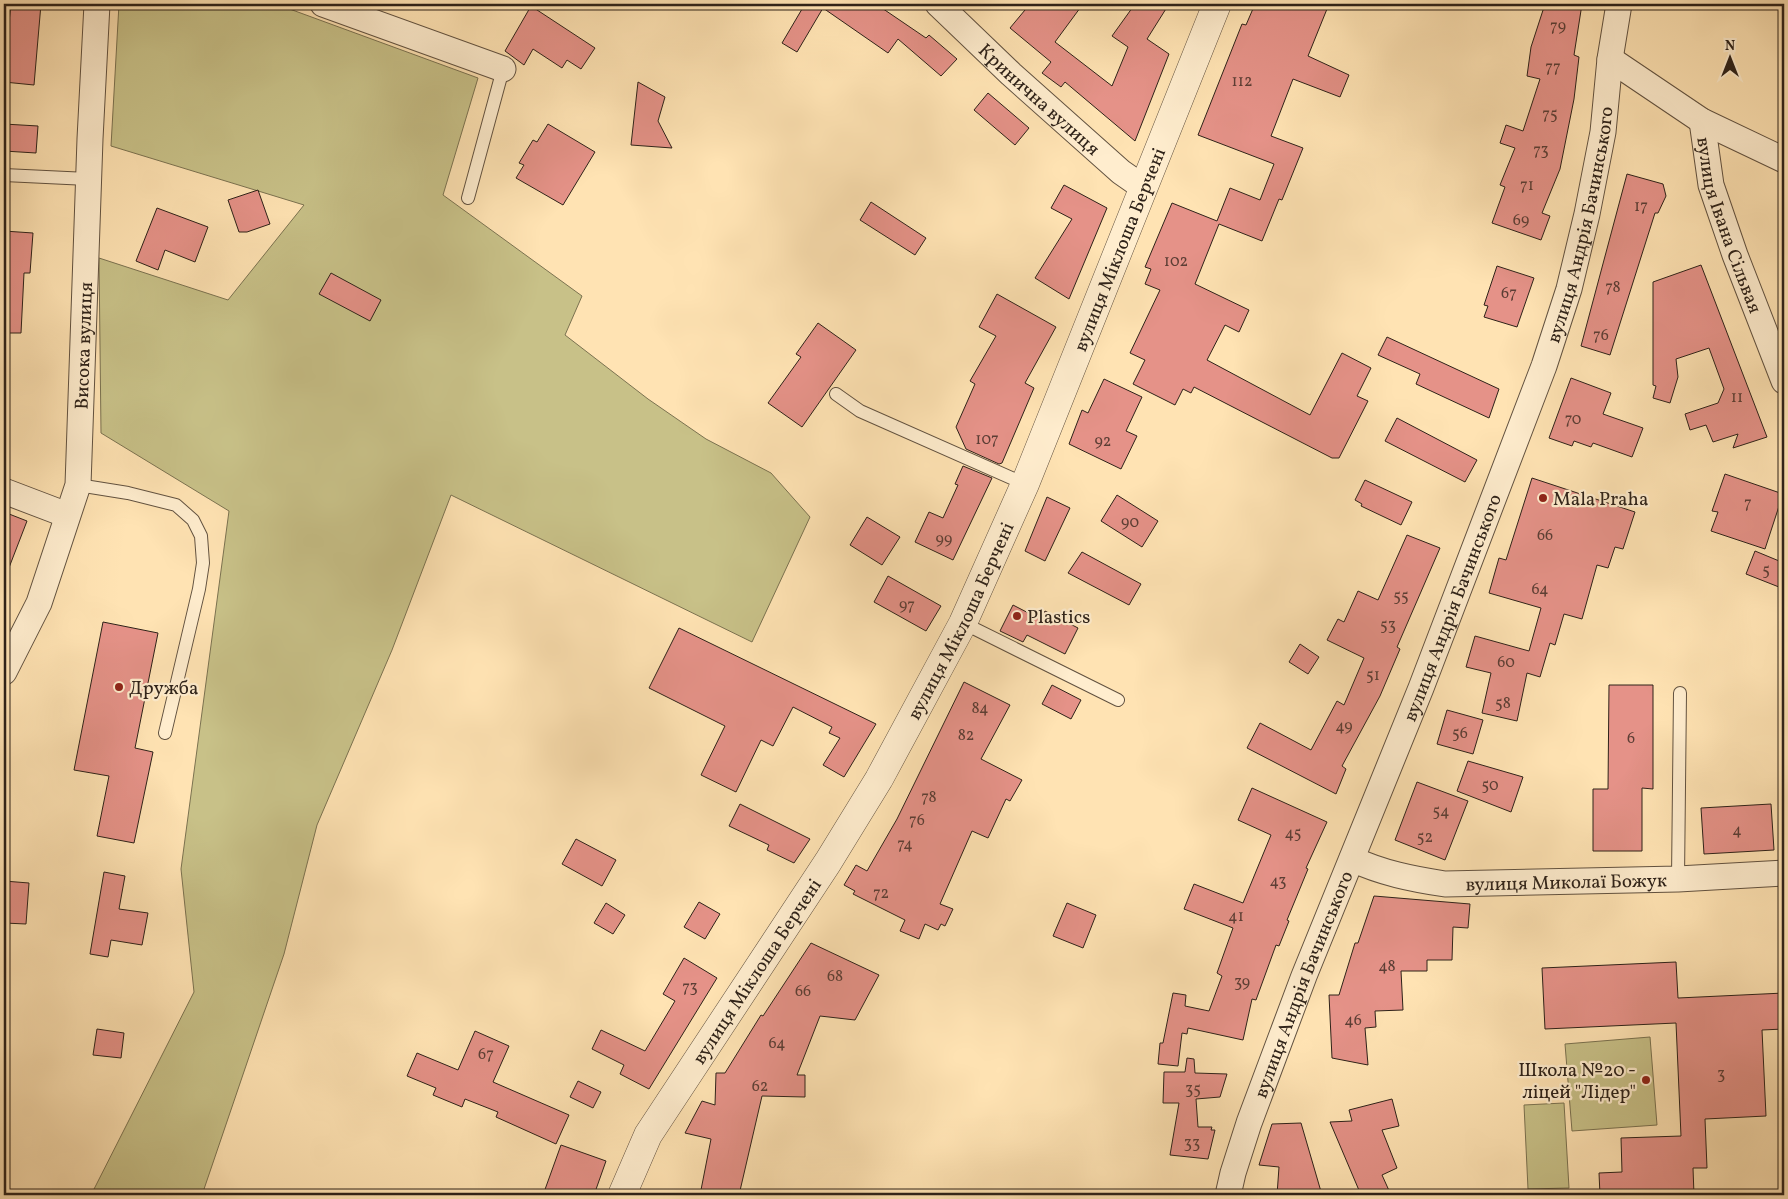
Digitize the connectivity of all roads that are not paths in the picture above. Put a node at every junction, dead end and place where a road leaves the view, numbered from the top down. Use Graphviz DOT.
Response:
graph roads {
  1 [pos="97,4"];
  2 [pos="323,4"];
  3 [pos="938,4"];
  4 [pos="1217,4"];
  5 [pos="1620,4"];
  6 [pos="1610,59"];
  7 [pos="503,69"];
  8 [pos="1702,121"];
  9 [pos="1784,160"];
  10 [pos="4,176"];
  11 [pos="88,180"];
  12 [pos="1144,188"];
  13 [pos="468,198"];
  14 [pos="1784,381"];
  15 [pos="836,394"];
  16 [pos="1025,484"];
  17 [pos="78,485"];
  18 [pos="4,491"];
  19 [pos="67,515"];
  20 [pos="963,623"];
  21 [pos="4,672"];
  22 [pos="1680,693"];
  23 [pos="1118,700"];
  24 [pos="165,733"];
  25 [pos="1352,859"];
  26 [pos="1784,873"];
  27 [pos="1678,879"];
  28 [pos="622,1195"];
  29 [pos="1228,1195"];
  1 -- 11 [label="street, Висока вулиця"];
  2 -- 7 [label="street"];
  3 -- 12 [label="street, Кринична вулиця"];
  4 -- 12 [label="street, вулиця Міклоша Берчені"];
  5 -- 6 [label="street, вулиця Андрія Бачинського"];
  6 -- 8 [label="street"];
  6 -- 25 [label="street, вулиця Андрія Бачинського"];
  7 -- 13 [label="lane"];
  8 -- 9 [label="street"];
  8 -- 14 [label="street, вулиця Івана Сільвая"];
  10 -- 11 [label="lane"];
  11 -- 17 [label="street, Висока вулиця"];
  12 -- 16 [label="street, вулиця Міклоша Берчені"];
  15 -- 16 [label="lane"];
  16 -- 20 [label="street, вулиця Міклоша Берчені"];
  17 -- 19 [label="street, Висока вулиця"];
  17 -- 24 [label="lane"];
  18 -- 19 [label="street"];
  19 -- 21 [label="street, Висока вулиця"];
  20 -- 23 [label="lane"];
  20 -- 28 [label="street, вулиця Міклоша Берчені"];
  22 -- 27 [label="lane"];
  25 -- 27 [label="street, вулиця Миколаї Божук"];
  25 -- 29 [label="street, вулиця Андрія Бачинського"];
  26 -- 27 [label="street, вулиця Миколаї Божук"];
}
